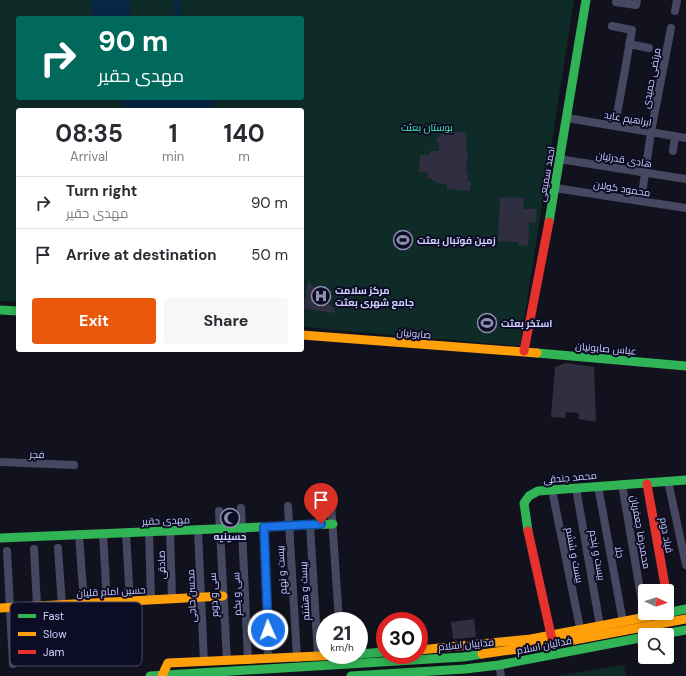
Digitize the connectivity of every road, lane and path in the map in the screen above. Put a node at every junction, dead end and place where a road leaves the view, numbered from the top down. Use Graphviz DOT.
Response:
graph roads {
  1 [pos="586,0"];
  2 [pos="677,0"];
  3 [pos="616,2"];
  4 [pos="637,2"];
  5 [pos="675,11"];
  6 [pos="612,26"];
  7 [pos="671,28"];
  8 [pos="629,44"];
  9 [pos="649,48"];
  10 [pos="567,118"];
  11 [pos="615,126"];
  12 [pos="651,132"];
  13 [pos="675,136"];
  14 [pos="686,138"];
  15 [pos="673,150"];
  16 [pos="560,159"];
  17 [pos="645,173"];
  18 [pos="686,179"];
  19 [pos="555,188"];
  20 [pos="641,201"];
  21 [pos="686,208"];
  22 [pos="0,310"];
  23 [pos="16,311"];
  24 [pos="304,335"];
  25 [pos="524,351"];
  26 [pos="686,366"];
  27 [pos="0,462"];
  28 [pos="74,465"];
  29 [pos="686,480"];
  30 [pos="668,481"];
  31 [pos="622,484"];
  32 [pos="646,484"];
  33 [pos="598,486"];
  34 [pos="576,488"];
  35 [pos="552,490"];
  36 [pos="331,503"];
  37 [pos="288,506"];
  38 [pos="242,508"];
  39 [pos="220,511"];
  40 [pos="333,524"];
  41 [pos="310,525"];
  42 [pos="288,526"];
  43 [pos="264,527"];
  44 [pos="243,528"];
  45 [pos="220,529"];
  46 [pos="198,530"];
  47 [pos="170,531"];
  48 [pos="126,532"];
  49 [pos="149,532"];
  50 [pos="79,534"];
  51 [pos="103,534"];
  52 [pos="0,538"];
  53 [pos="58,548"];
  54 [pos="34,549"];
  55 [pos="7,551"];
  56 [pos="686,565"];
  57 [pos="639,584"];
  58 [pos="665,584"];
  59 [pos="223,596"];
  60 [pos="201,597"];
  61 [pos="172,599"];
  62 [pos="151,600"];
  63 [pos="130,601"];
  64 [pos="37,602"];
  65 [pos="61,602"];
  66 [pos="84,602"];
  67 [pos="107,602"];
  68 [pos="117,602"];
  69 [pos="0,608"];
  70 [pos="10,608"];
  71 [pos="686,609"];
  72 [pos="674,610"];
  73 [pos="338,612"];
  74 [pos="638,618"];
  75 [pos="686,619"];
  76 [pos="623,622"];
  77 [pos="316,623"];
  78 [pos="579,623"];
  79 [pos="600,626"];
  80 [pos="686,630"];
  81 [pos="674,632"];
  82 [pos="638,638"];
  83 [pos="552,640"];
  84 [pos="462,646"];
  85 [pos="428,649"];
  86 [pos="316,656"];
  87 [pos="463,657"];
  88 [pos="297,658"];
  89 [pos="268,659"];
  90 [pos="248,660"];
  91 [pos="227,661"];
  92 [pos="204,662"];
  93 [pos="499,665"];
  94 [pos="183,674"];
  95 [pos="150,676"];
  96 [pos="162,676"];
  97 [pos="193,676"];
  98 [pos="351,676"];
  99 [pos="501,676"];
  1 -- 10 [label="street, احمد سمیعی"];
  2 -- 5 [label="street"];
  3 -- 4 [label="street"];
  6 -- 8 [label="street"];
  7 -- 12 [label="street, مرتضی حمیدی"];
  8 -- 9 [label="street"];
  8 -- 11 [label="street"];
  10 -- 11 [label="street, ابراهیم عابد"];
  10 -- 16 [label="street, احمد سمیعی"];
  11 -- 12 [label="street, ابراهیم عابد"];
  12 -- 13 [label="street, ابراهیم عابد"];
  12 -- 17 [label="street, مرتضی حمیدی"];
  13 -- 14 [label="street, ابراهیم عابد"];
  13 -- 15 [label="street"];
  16 -- 17 [label="street, هادی قدرتیان"];
  16 -- 19 [label="street, احمد سمیعی"];
  17 -- 18 [label="street, هادی قدرتیان"];
  17 -- 20 [label="street, مرتضی حمیدی"];
  19 -- 20 [label="street, محمود کولان"];
  19 -- 25 [label="street, احمد سمیعی"];
  20 -- 21 [label="street, محمود کولان"];
  22 -- 23 [label="street"];
  24 -- 25 [label="street, صابونیان"];
  25 -- 26 [label="street, عباس صابونیان"];
  27 -- 28 [label="street, فجر"];
  29 -- 30 [label="street, محمد جندقی"];
  30 -- 32 [label="street, محمد جندقی"];
  30 -- 56 [label="street"];
  31 -- 32 [label="street, محمد جندقی"];
  31 -- 33 [label="street, محمد جندقی"];
  31 -- 57 [label="street, محمدرضا جعفریان"];
  32 -- 58 [label="street, قباد دوم"];
  33 -- 34 [label="street, محمد جندقی"];
  33 -- 76 [label="street, جلا"];
  34 -- 35 [label="street, محمد جندقی"];
  34 -- 79 [label="street, بیست و پنجم"];
  35 -- 78 [label="street, بیست و ششم"];
  35 -- 83 [label="street, محمد جندقی"];
  36 -- 40 [label="street"];
  37 -- 42 [label="street, بیست و نهم"];
  38 -- 44 [label="street, سی و یکم"];
  39 -- 45 [label="street, سی و دوم"];
  40 -- 41 [label="street, مهدی حقیر"];
  40 -- 73 [label="street"];
  41 -- 42 [label="street, مهدی حقیر"];
  41 -- 77 [label="street, بیست و هشتم"];
  42 -- 43 [label="street, مهدی حقیر"];
  42 -- 88 [label="street, بیست و نهم"];
  43 -- 44 [label="street, مهدی حقیر"];
  43 -- 89 [label="street"];
  44 -- 45 [label="street, مهدی حقیر"];
  44 -- 90 [label="street, سی و یکم"];
  45 -- 46 [label="street, مهدی حقیر"];
  45 -- 59 [label="street, سی و دوم"];
  46 -- 47 [label="street, مهدی حقیر"];
  46 -- 60 [label="street, محسن حاجی"];
  47 -- 49 [label="street, مهدی حقیر"];
  47 -- 61 [label="street, صادقی"];
  48 -- 49 [label="street, مهدی حقیر"];
  48 -- 51 [label="street, مهدی حقیر"];
  48 -- 63 [label="street"];
  49 -- 62 [label="street"];
  50 -- 51 [label="street, مهدی حقیر"];
  50 -- 52 [label="street, مهدی حقیر"];
  50 -- 66 [label="street"];
  51 -- 67 [label="street"];
  53 -- 65 [label="street"];
  54 -- 64 [label="street"];
  55 -- 70 [label="street"];
  59 -- 60 [label="street, حسین امام قلیان"];
  59 -- 91 [label="street, سی و دوم"];
  60 -- 61 [label="street, حسین امام قلیان"];
  60 -- 92 [label="street, محسن حاجی"];
  61 -- 62 [label="street, حسین امام قلیان"];
  62 -- 63 [label="street, حسین امام قلیان"];
  63 -- 68 [label="street, حسین امام قلیان"];
  67 -- 68 [label="street, حسین امام قلیان"];
  69 -- 70 [label="street, حسین امام قلیان"];
  71 -- 72 [label="street"];
  74 -- 76 [label="street"];
  75 -- 83 [label="street, فداییان اسلام"];
  76 -- 79 [label="street"];
  79 -- 83 [label="street"];
  80 -- 81 [label="street"];
  82 -- 93 [label="street, فدائیان اسلام"];
  83 -- 84 [label="street"];
  83 -- 87 [label="street, فداییان اسلام"];
  84 -- 85 [label="street"];
  84 -- 87 [label="street"];
  86 -- 88 [label="street"];
  87 -- 94 [label="street, فداییان اسلام"];
  88 -- 89 [label="street"];
  89 -- 90 [label="street"];
  90 -- 91 [label="street"];
  91 -- 92 [label="street"];
  92 -- 96 [label="street"];
  93 -- 98 [label="street, فدائیان اسلام"];
  93 -- 99 [label="street"];
  94 -- 96 [label="street, فداییان اسلام"];
  94 -- 97 [label="street"];
  95 -- 96 [label="street, فداییان اسلام"];
}
